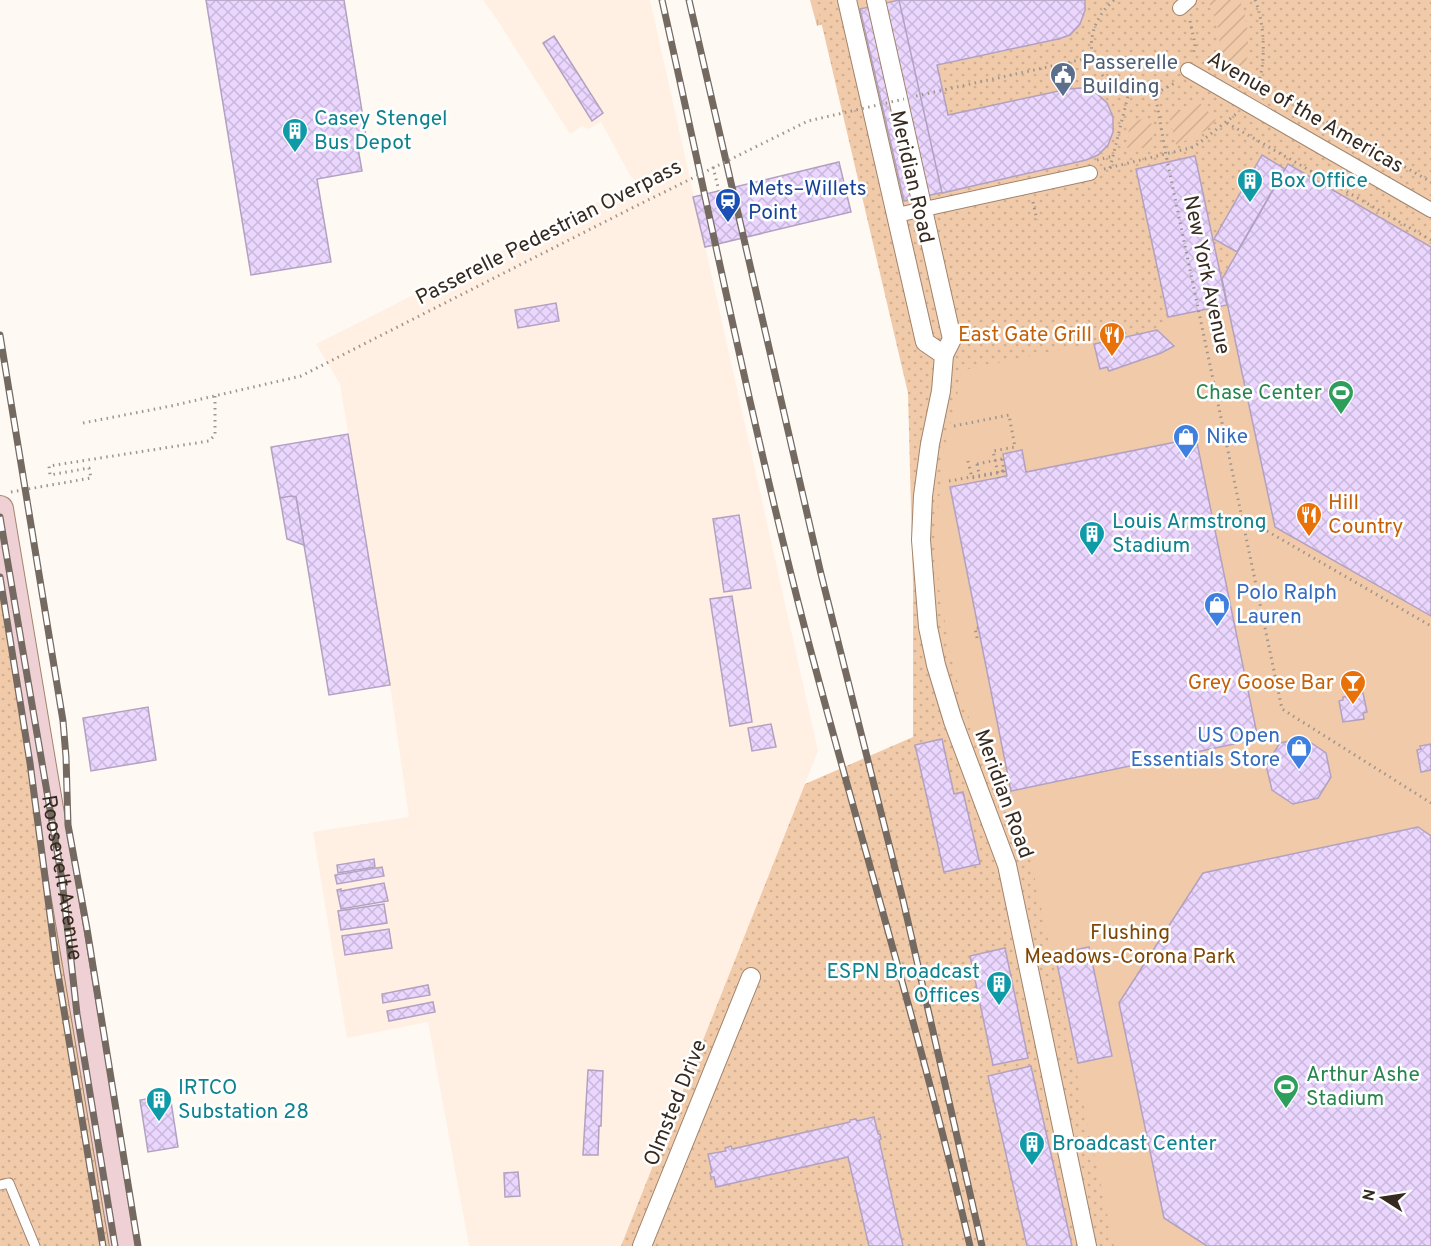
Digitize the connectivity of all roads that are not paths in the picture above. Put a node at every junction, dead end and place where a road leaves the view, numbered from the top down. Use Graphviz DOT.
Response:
graph roads {
  1 [pos="847,0"];
  2 [pos="876,0"];
  3 [pos="1188,70"];
  4 [pos="1094,172"];
  5 [pos="923,209"];
  6 [pos="1431,210"];
  7 [pos="897,215"];
  8 [pos="944,355"];
  9 [pos="2,501"];
  10 [pos="751,976"];
  11 [pos="0,1185"];
  12 [pos="34,1246"];
  13 [pos="123,1246"];
  14 [pos="642,1246"];
  15 [pos="1087,1246"];
  1 -- 7 [label="street, Meridian Road"];
  2 -- 5 [label="street, Meridian Road"];
  3 -- 6 [label="street, Avenue of the Americas"];
  4 -- 5 [label="street"];
  5 -- 7 [label="street"];
  5 -- 8 [label="street, Meridian Road"];
  7 -- 8 [label="street, Meridian Road"];
  8 -- 15 [label="street, Meridian Road"];
  9 -- 13 [label="main road, Roosevelt Avenue"];
  10 -- 14 [label="street, Olmsted Drive"];
  11 -- 12 [label="lane"];
}
